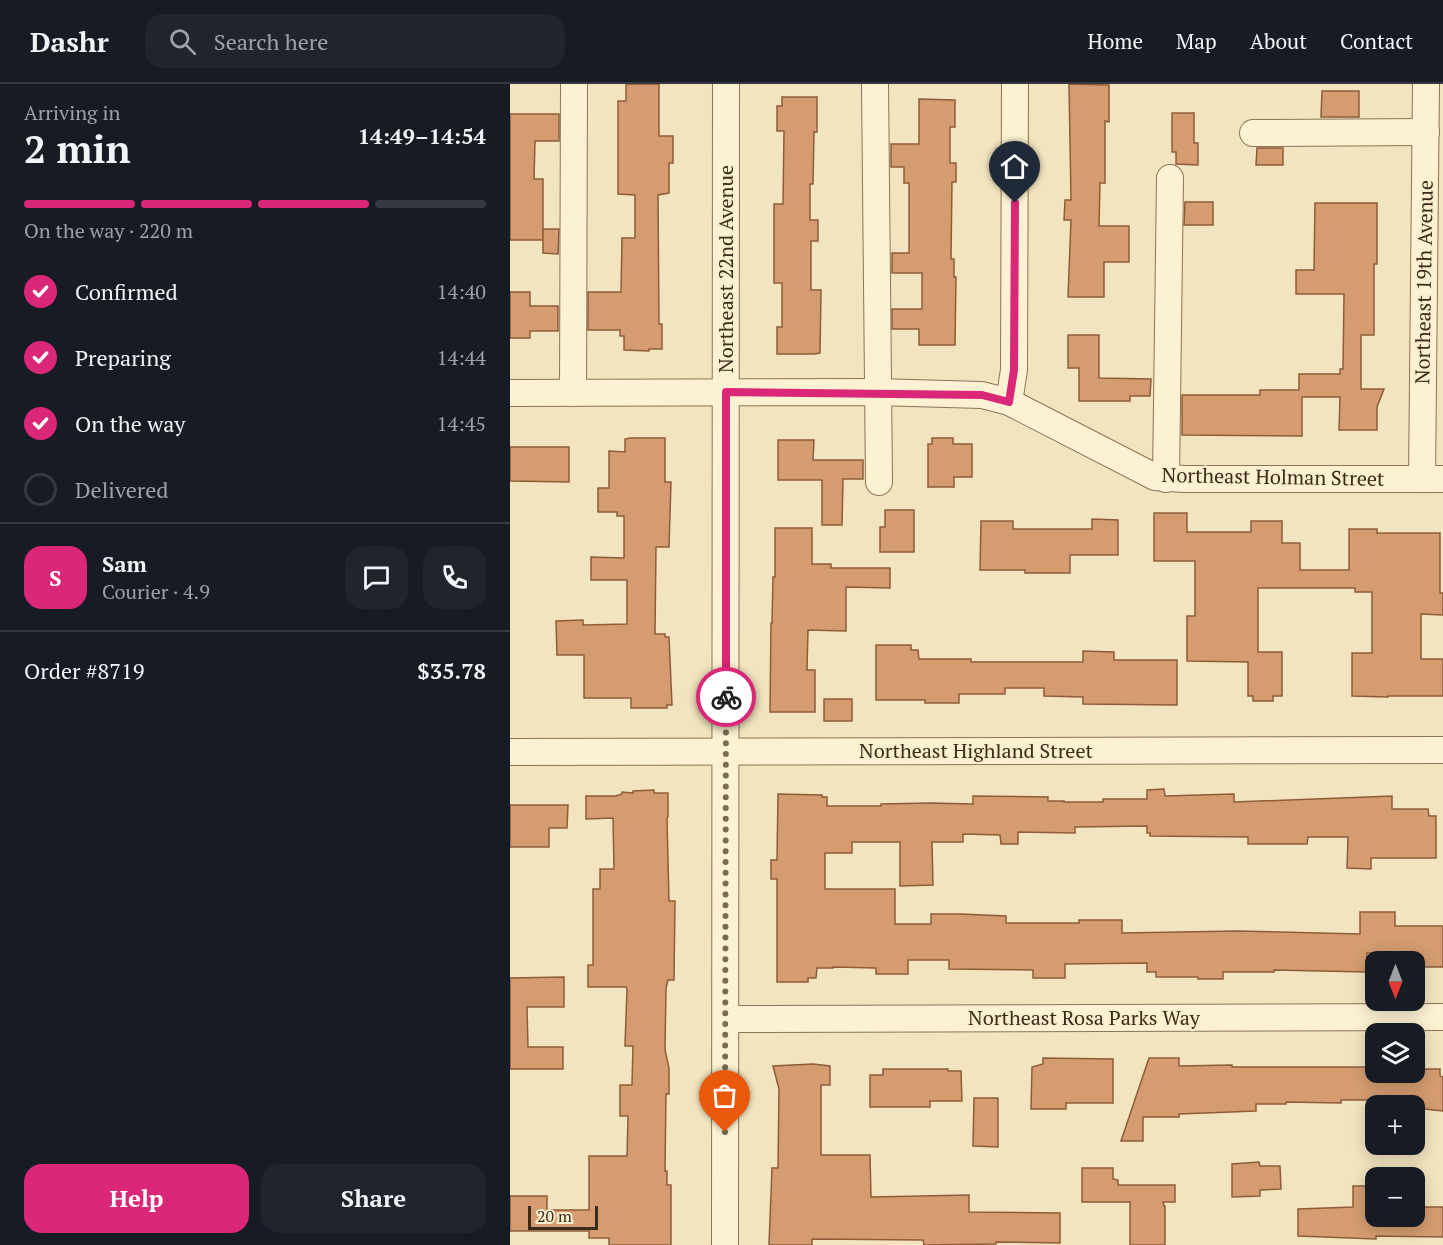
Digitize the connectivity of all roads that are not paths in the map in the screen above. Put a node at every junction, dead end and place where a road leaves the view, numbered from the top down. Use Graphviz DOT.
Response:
graph roads {
  1 [pos="574,84"];
  2 [pos="726,84"];
  3 [pos="875,84"];
  4 [pos="1015,84"];
  5 [pos="1426,84"];
  6 [pos="1252,132"];
  7 [pos="1426,132"];
  8 [pos="1170,178"];
  9 [pos="726,392"];
  10 [pos="876,392"];
  11 [pos="510,393"];
  12 [pos="573,393"];
  13 [pos="1009,402"];
  14 [pos="1166,478"];
  15 [pos="1433,479"];
  16 [pos="879,482"];
  17 [pos="1443,750"];
  18 [pos="726,751"];
  19 [pos="510,752"];
  20 [pos="1443,1017"];
  21 [pos="726,1019"];
  22 [pos="725,1245"];
  1 -- 12 [label="street"];
  2 -- 9 [label="street, Northeast 22nd Avenue"];
  3 -- 10 [label="street"];
  4 -- 13 [label="street"];
  5 -- 7 [label="street, Northeast 19th Avenue"];
  6 -- 7 [label="street"];
  7 -- 15 [label="street, Northeast 19th Avenue"];
  8 -- 14 [label="street"];
  9 -- 10 [label="street, Northeast Holman Street"];
  9 -- 12 [label="street, Northeast Holman Street"];
  9 -- 18 [label="street, Northeast 22nd Avenue"];
  10 -- 13 [label="street, Northeast Holman Street"];
  10 -- 16 [label="street"];
  11 -- 12 [label="street, Northeast Holman Street"];
  13 -- 14 [label="street, Northeast Holman Street"];
  14 -- 15 [label="street, Northeast Holman Street"];
  17 -- 18 [label="street, Northeast Highland Street"];
  18 -- 19 [label="street, Northeast Highland Street"];
  18 -- 21 [label="street, Northeast 22nd Avenue"];
  20 -- 21 [label="street, Northeast Rosa Parks Way"];
  21 -- 22 [label="street, Northeast 22nd Avenue"];
}
